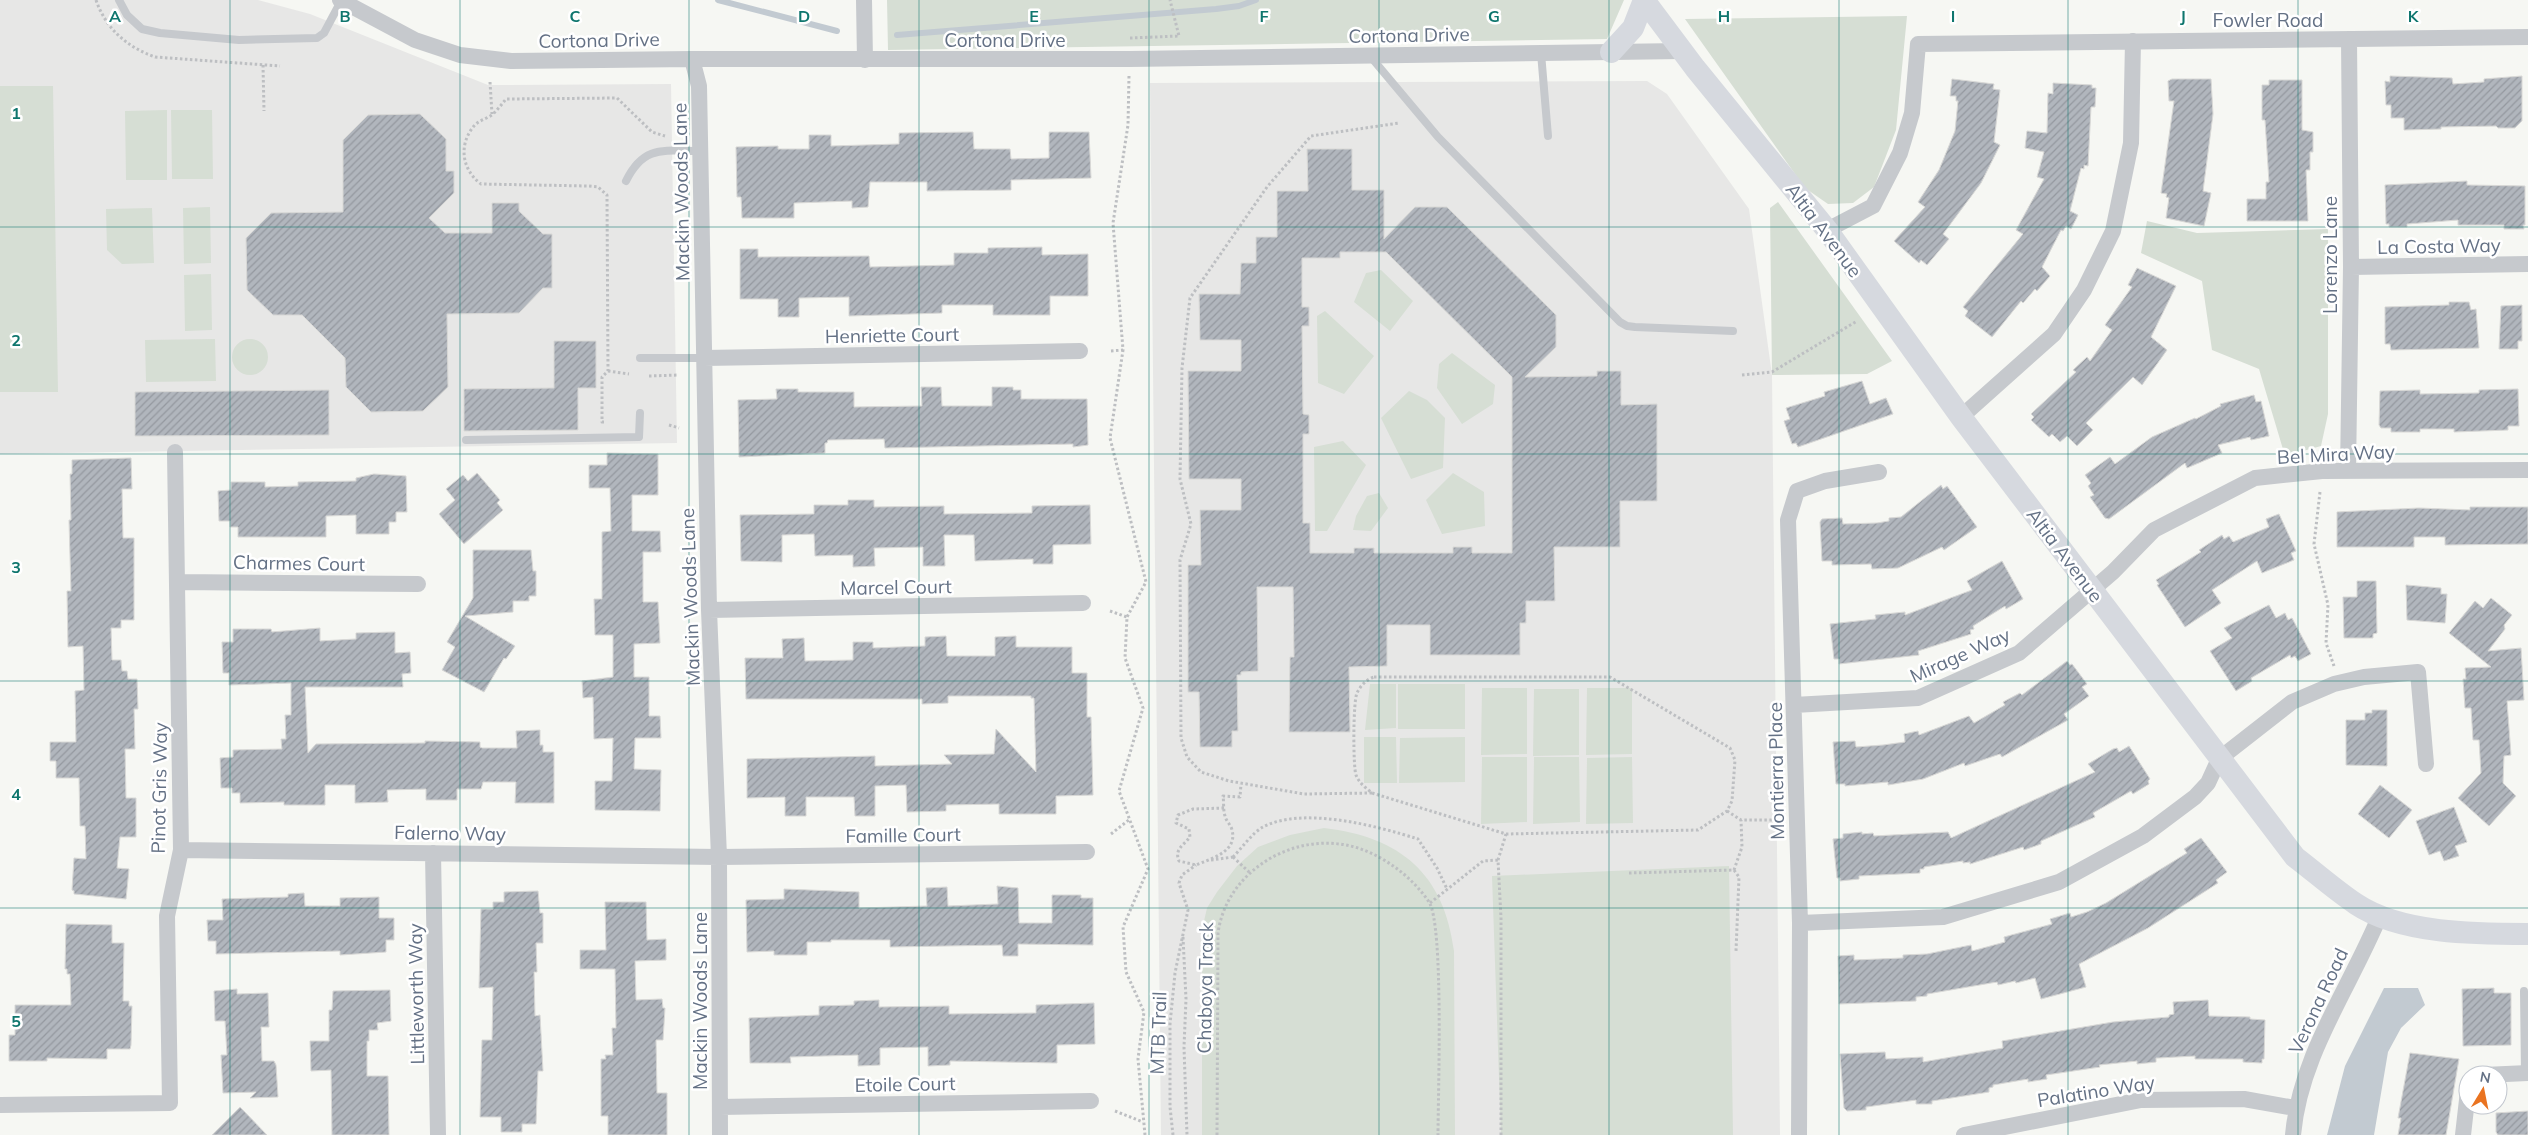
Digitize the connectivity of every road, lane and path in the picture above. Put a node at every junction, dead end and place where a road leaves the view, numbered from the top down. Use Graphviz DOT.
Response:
graph roads {
  1 [pos="96,0"];
  2 [pos="119,0"];
  3 [pos="341,0"];
  4 [pos="864,0"];
  5 [pos="1170,0"];
  6 [pos="1644,0"];
  7 [pos="2528,37"];
  8 [pos="1130,38"];
  9 [pos="2349,39"];
  10 [pos="2133,41"];
  11 [pos="1682,51"];
  12 [pos="1611,52"];
  13 [pos="1541,53"];
  14 [pos="1370,56"];
  15 [pos="692,59"];
  16 [pos="865,60"];
  17 [pos="263,65"];
  18 [pos="280,66"];
  19 [pos="1129,74"];
  20 [pos="490,82"];
  21 [pos="264,111"];
  22 [pos="492,115"];
  23 [pos="1399,123"];
  24 [pos="672,136"];
  25 [pos="1548,136"];
  26 [pos="700,151"];
  27 [pos="626,180"];
  28 [pos="1827,230"];
  29 [pos="2528,264"];
  30 [pos="2351,267"];
  31 [pos="1857,321"];
  32 [pos="1733,331"];
  33 [pos="1123,350"];
  34 [pos="1080,351"];
  35 [pos="1110,351"];
  36 [pos="640,358"];
  37 [pos="704,358"];
  38 [pos="608,372"];
  39 [pos="629,374"];
  40 [pos="679,375"];
  41 [pos="1742,375"];
  42 [pos="649,376"];
  43 [pos="640,413"];
  44 [pos="1961,417"];
  45 [pos="611,422"];
  46 [pos="669,425"];
  47 [pos="679,428"];
  48 [pos="466,440"];
  49 [pos="176,452"];
  50 [pos="2528,470"];
  51 [pos="2348,471"];
  52 [pos="1879,472"];
  53 [pos="2320,492"];
  54 [pos="179,582"];
  55 [pos="418,584"];
  56 [pos="2092,590"];
  57 [pos="1083,603"];
  58 [pos="709,610"];
  59 [pos="1110,611"];
  60 [pos="1127,617"];
  61 [pos="2334,666"];
  62 [pos="1794,706"];
  63 [pos="2219,758"];
  64 [pos="2426,764"];
  65 [pos="1241,784"];
  66 [pos="1372,793"];
  67 [pos="1224,808"];
  68 [pos="1727,811"];
  69 [pos="1130,819"];
  70 [pos="1741,820"];
  71 [pos="1774,820"];
  72 [pos="1111,834"];
  73 [pos="1506,834"];
  74 [pos="181,850"];
  75 [pos="1087,852"];
  76 [pos="432,853"];
  77 [pos="719,857"];
  78 [pos="1233,857"];
  79 [pos="1498,860"];
  80 [pos="1206,861"];
  81 [pos="1196,865"];
  82 [pos="1734,870"];
  83 [pos="1249,872"];
  84 [pos="1629,873"];
  85 [pos="1447,889"];
  86 [pos="1430,903"];
  87 [pos="2380,915"];
  88 [pos="1800,923"];
  89 [pos="1183,932"];
  90 [pos="2528,934"];
  91 [pos="1736,951"];
  92 [pos="2524,991"];
  93 [pos="2527,1073"];
  94 [pos="2508,1074"];
  95 [pos="1090,1101"];
  96 [pos="0,1106"];
  97 [pos="720,1107"];
  98 [pos="2296,1108"];
  99 [pos="1115,1111"];
  100 [pos="2465,1115"];
  101 [pos="1144,1122"];
  102 [pos="438,1135"];
  103 [pos="720,1135"];
  104 [pos="1145,1135"];
  105 [pos="1173,1135"];
  106 [pos="1187,1135"];
  107 [pos="1217,1135"];
  108 [pos="1438,1135"];
  109 [pos="1501,1135"];
  110 [pos="1799,1135"];
  111 [pos="1964,1135"];
  112 [pos="2293,1135"];
  113 [pos="2463,1135"];
  1 -- 17 [label="path"];
  2 -- 3 [label="lane"];
  3 -- 15 [label="street, Cortona Drive"];
  4 -- 16 [label="street"];
  5 -- 8 [label="path"];
  6 -- 11 [label="street, Altia Avenue"];
  6 -- 12 [label="street"];
  7 -- 9 [label="street, Fowler Road"];
  9 -- 10 [label="street, Fowler Road"];
  9 -- 30 [label="street, Lorenzo Lane"];
  10 -- 28 [label="street, Fowler Road"];
  10 -- 44 [label="street"];
  11 -- 12 [label="street, Cortona Drive"];
  11 -- 28 [label="street, Altia Avenue"];
  12 -- 13 [label="street, Cortona Drive"];
  13 -- 14 [label="street, Cortona Drive"];
  13 -- 25 [label="lane"];
  14 -- 16 [label="street, Cortona Drive"];
  14 -- 32 [label="lane"];
  15 -- 16 [label="street, Cortona Drive"];
  15 -- 26 [label="street, Mackin Woods Lane"];
  17 -- 18 [label="path"];
  17 -- 21 [label="path"];
  19 -- 33 [label="path"];
  20 -- 22 [label="path"];
  22 -- 24 [label="path"];
  22 -- 38 [label="path"];
  23 -- 65 [label="path"];
  26 -- 27 [label="lane"];
  26 -- 37 [label="street, Mackin Woods Lane"];
  28 -- 44 [label="street, Altia Avenue"];
  29 -- 30 [label="street, La Costa Way"];
  30 -- 51 [label="street, Lorenzo Lane"];
  31 -- 41 [label="path"];
  33 -- 35 [label="path"];
  33 -- 60 [label="path"];
  34 -- 37 [label="street, Henriette Court"];
  36 -- 37 [label="lane"];
  37 -- 58 [label="street, Mackin Woods Lane"];
  38 -- 39 [label="path"];
  38 -- 45 [label="path"];
  40 -- 42 [label="path"];
  43 -- 48 [label="lane"];
  44 -- 56 [label="street, Altia Avenue"];
  46 -- 47 [label="path"];
  49 -- 54 [label="street, Pinot Gris Way"];
  50 -- 51 [label="street, Bel Mira Way"];
  51 -- 56 [label="street, Bel Mira Way"];
  52 -- 62 [label="street, Montierra Place"];
  53 -- 61 [label="path"];
  54 -- 55 [label="street, Charmes Court"];
  54 -- 74 [label="street, Pinot Gris Way"];
  56 -- 62 [label="street, Mirage Way"];
  56 -- 63 [label="street, Altia Avenue"];
  57 -- 58 [label="street, Marcel Court"];
  58 -- 77 [label="street, Mackin Woods Lane"];
  59 -- 60 [label="path"];
  60 -- 69 [label="path"];
  62 -- 88 [label="street, Montierra Place"];
  63 -- 64 [label="street"];
  63 -- 87 [label="street, Altia Avenue"];
  63 -- 88 [label="street"];
  65 -- 66 [label="path"];
  65 -- 67 [label="path"];
  66 -- 68 [label="path"];
  66 -- 73 [label="path"];
  67 -- 80 [label="path"];
  67 -- 81 [label="path"];
  68 -- 70 [label="path"];
  68 -- 73 [label="path"];
  69 -- 72 [label="path"];
  69 -- 101 [label="path"];
  70 -- 71 [label="path"];
  70 -- 82 [label="path"];
  73 -- 79 [label="path"];
  74 -- 76 [label="street, Falerno Way"];
  74 -- 96 [label="street, Pinot Gris Way"];
  75 -- 77 [label="street, Famille Court"];
  76 -- 77 [label="street, Falerno Way"];
  76 -- 102 [label="street, Littleworth Way"];
  77 -- 97 [label="street, Mackin Woods Lane"];
  78 -- 80 [label="path"];
  78 -- 83 [label="path"];
  78 -- 85 [label="path"];
  79 -- 85 [label="path"];
  79 -- 109 [label="path"];
  80 -- 81 [label="path"];
  81 -- 89 [label="path, MTB Trail"];
  82 -- 84 [label="path"];
  82 -- 91 [label="path"];
  83 -- 86 [label="path, Chaboya Track"];
  83 -- 107 [label="path, Chaboya Track"];
  85 -- 86 [label="path"];
  86 -- 108 [label="path"];
  87 -- 90 [label="street, Altia Avenue"];
  87 -- 98 [label="street, Verona Road"];
  88 -- 110 [label="street, Montierra Place"];
  89 -- 105 [label="path, MTB Trail"];
  89 -- 106 [label="path, MTB Trail"];
  92 -- 93 [label="lane"];
  93 -- 94 [label="street"];
  95 -- 97 [label="street, Etoile Court"];
  97 -- 103 [label="street, Mackin Woods Lane"];
  98 -- 111 [label="street, Palatino Way"];
  98 -- 112 [label="street, Verona Road"];
  99 -- 101 [label="path"];
  100 -- 113 [label="street"];
  101 -- 104 [label="path"];
}
